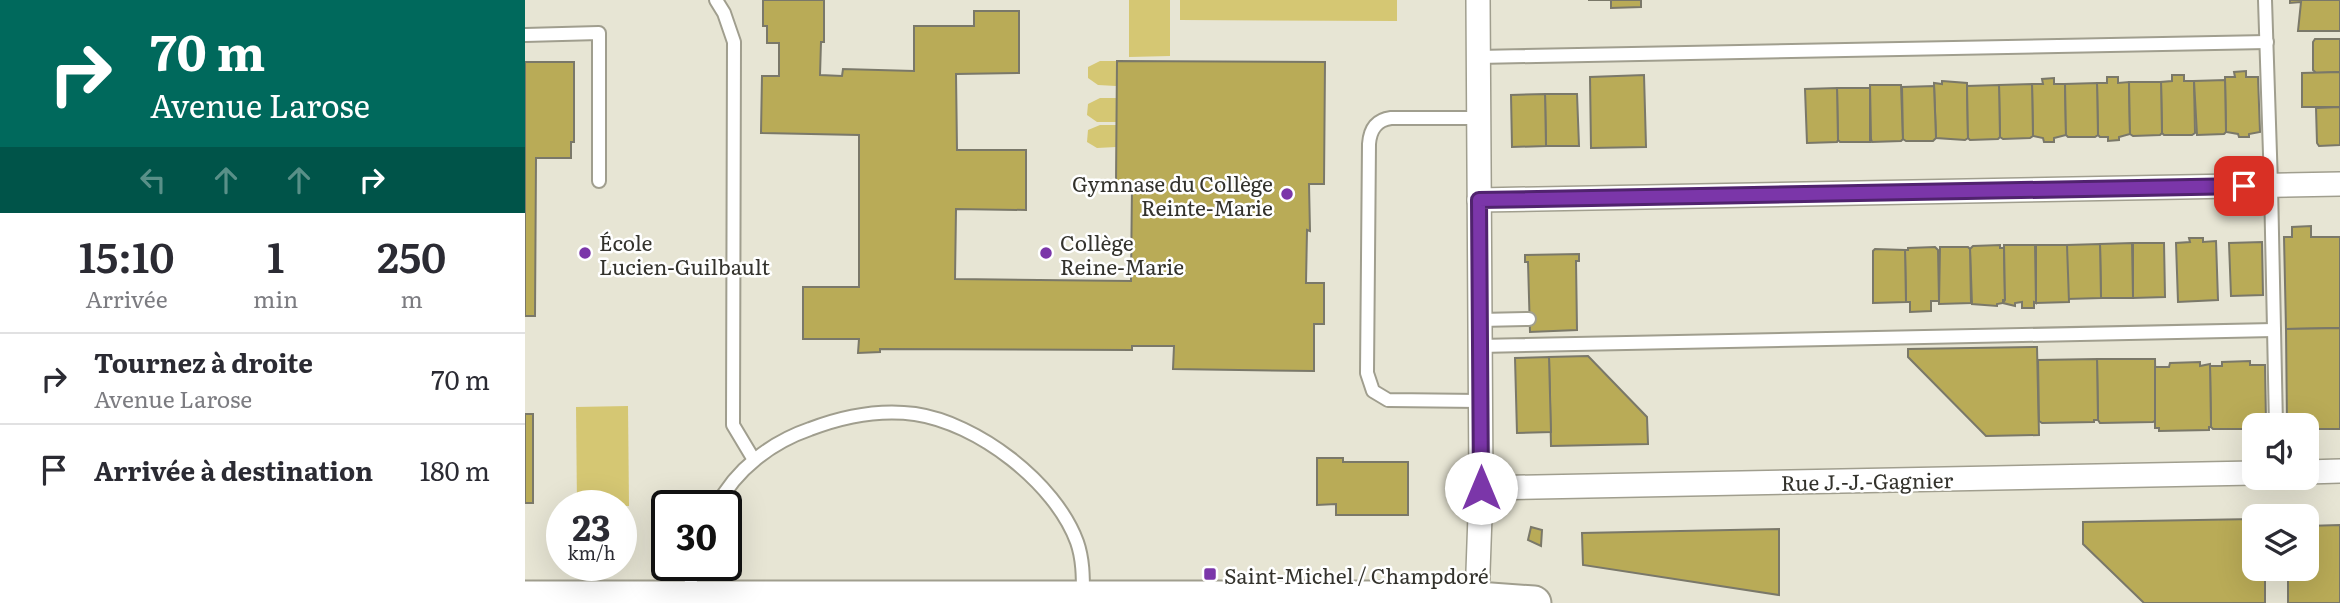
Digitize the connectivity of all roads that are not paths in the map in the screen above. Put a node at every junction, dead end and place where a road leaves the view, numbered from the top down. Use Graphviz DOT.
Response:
graph roads {
  1 [pos="716,0"];
  2 [pos="1478,0"];
  3 [pos="2265,0"];
  4 [pos="525,35"];
  5 [pos="2267,41"];
  6 [pos="1478,57"];
  7 [pos="1478,118"];
  8 [pos="599,181"];
  9 [pos="2340,184"];
  10 [pos="2271,185"];
  11 [pos="1479,200"];
  12 [pos="1529,319"];
  13 [pos="1480,320"];
  14 [pos="2274,330"];
  15 [pos="1480,346"];
  16 [pos="1480,401"];
  17 [pos="2276,413"];
  18 [pos="754,460"];
  19 [pos="2340,471"];
  20 [pos="2319,472"];
  21 [pos="2242,473"];
  22 [pos="1481,488"];
  23 [pos="728,490"];
  24 [pos="691,581"];
  25 [pos="525,598"];
  26 [pos="689,599"];
  27 [pos="1084,599"];
  28 [pos="1477,599"];
  29 [pos="1319,601"];
  30 [pos="1534,603"];
  1 -- 18 [label="lane"];
  2 -- 6 [label="street"];
  3 -- 5 [label="lane"];
  4 -- 8 [label="lane"];
  5 -- 6 [label="lane"];
  5 -- 10 [label="lane"];
  6 -- 7 [label="street"];
  7 -- 11 [label="street"];
  7 -- 16 [label="lane"];
  9 -- 10 [label="street"];
  10 -- 11 [label="street"];
  10 -- 14 [label="lane"];
  11 -- 13 [label="street"];
  12 -- 13 [label="lane"];
  13 -- 15 [label="street"];
  14 -- 15 [label="lane"];
  14 -- 17 [label="lane"];
  15 -- 16 [label="street"];
  16 -- 22 [label="street"];
  18 -- 23 [label="lane"];
  18 -- 27 [label="lane"];
  19 -- 20 [label="street"];
  21 -- 22 [label="street, Rue J.-J.-Gagnier"];
  22 -- 28 [label="street"];
  24 -- 26 [label="lane"];
  25 -- 26 [label="main road"];
  26 -- 27 [label="main road"];
  27 -- 29 [label="main road"];
  28 -- 29 [label="main road"];
  28 -- 30 [label="main road"];
}
